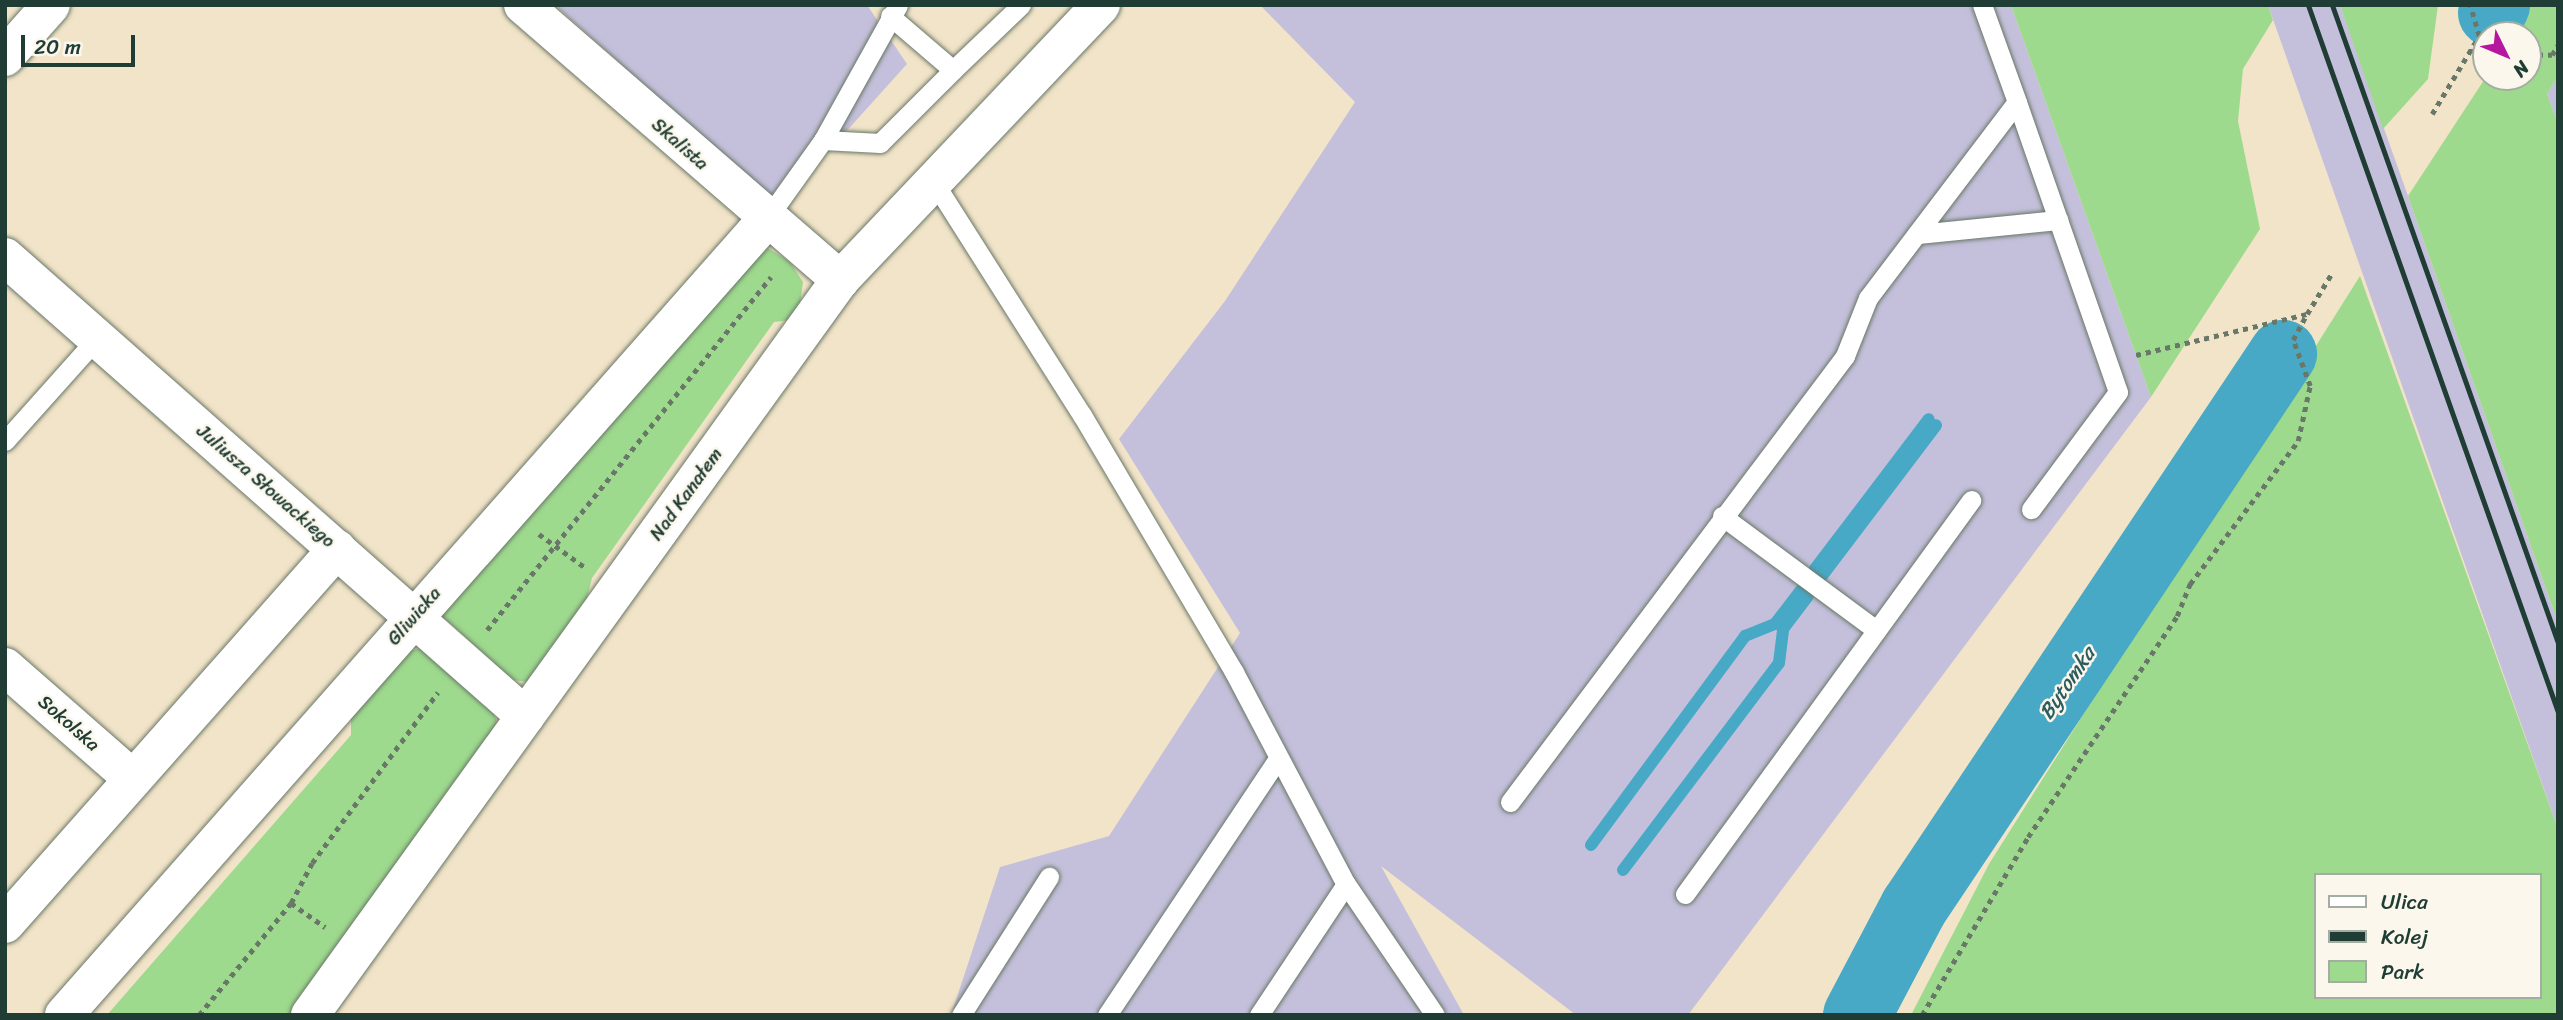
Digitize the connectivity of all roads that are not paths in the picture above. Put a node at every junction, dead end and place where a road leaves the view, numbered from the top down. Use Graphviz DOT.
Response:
graph roads {
  1 [pos="51,5"];
  2 [pos="523,5"];
  3 [pos="1020,5"];
  4 [pos="1101,5"];
  5 [pos="1982,5"];
  6 [pos="894,10"];
  7 [pos="5,57"];
  8 [pos="953,71"];
  9 [pos="2017,102"];
  10 [pos="823,140"];
  11 [pos="932,179"];
  12 [pos="766,220"];
  13 [pos="2058,220"];
  14 [pos="1917,234"];
  15 [pos="5,257"];
  16 [pos="840,280"];
  17 [pos="97,338"];
  18 [pos="5,441"];
  19 [pos="1971,500"];
  20 [pos="2031,509"];
  21 [pos="1722,516"];
  22 [pos="337,548"];
  23 [pos="413,617"];
  24 [pos="1875,630"];
  25 [pos="5,667"];
  26 [pos="525,716"];
  27 [pos="1276,762"];
  28 [pos="133,779"];
  29 [pos="1510,802"];
  30 [pos="1049,877"];
  31 [pos="1346,884"];
  32 [pos="1685,894"];
  33 [pos="5,924"];
  34 [pos="1424,1010"];
  35 [pos="64,1015"];
  36 [pos="310,1015"];
  37 [pos="961,1015"];
  38 [pos="1107,1015"];
  39 [pos="1259,1015"];
  1 -- 7 [label="street"];
  2 -- 12 [label="street, Skalista"];
  3 -- 8 [label="lane"];
  4 -- 11 [label="street, Nad Kanałem"];
  5 -- 9 [label="lane"];
  6 -- 8 [label="lane"];
  6 -- 10 [label="lane"];
  8 -- 10 [label="lane"];
  9 -- 13 [label="lane"];
  9 -- 14 [label="lane"];
  10 -- 12 [label="lane"];
  11 -- 16 [label="street, Nad Kanałem"];
  11 -- 27 [label="lane"];
  12 -- 16 [label="street, Skalista"];
  12 -- 23 [label="street, Gliwicka"];
  13 -- 14 [label="lane"];
  13 -- 20 [label="lane"];
  14 -- 21 [label="lane"];
  15 -- 17 [label="street, Juliusza Słowackiego"];
  16 -- 26 [label="street, Nad Kanałem"];
  17 -- 18 [label="lane"];
  17 -- 22 [label="street, Juliusza Słowackiego"];
  19 -- 24 [label="lane"];
  21 -- 24 [label="lane"];
  21 -- 29 [label="lane"];
  22 -- 23 [label="street, Juliusza Słowackiego"];
  22 -- 28 [label="street"];
  23 -- 26 [label="street, Juliusza Słowackiego"];
  23 -- 35 [label="street, Gliwicka"];
  24 -- 32 [label="lane"];
  25 -- 28 [label="street, Sokolska"];
  26 -- 36 [label="street, Nad Kanałem"];
  27 -- 31 [label="lane"];
  27 -- 38 [label="lane"];
  28 -- 33 [label="street"];
  30 -- 37 [label="lane"];
  31 -- 34 [label="lane"];
  31 -- 39 [label="lane"];
}
